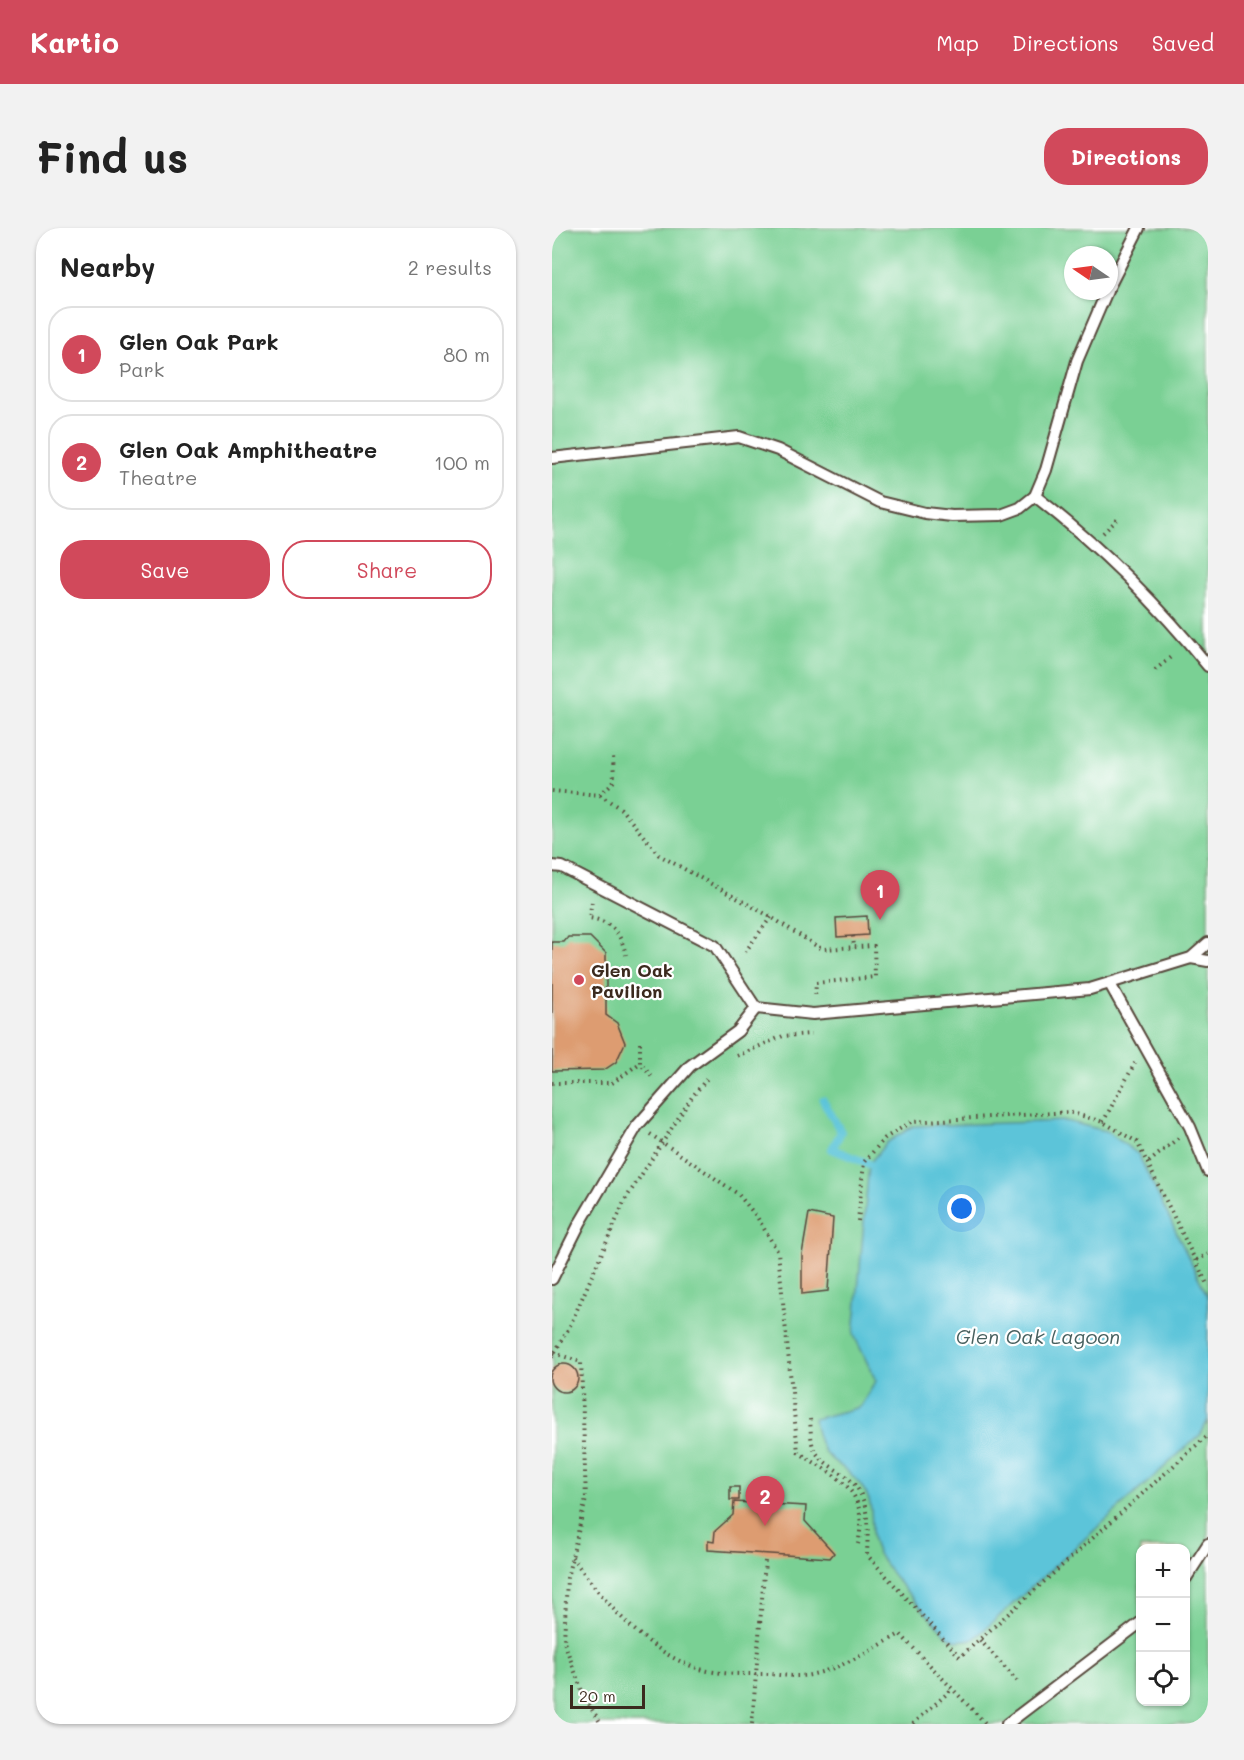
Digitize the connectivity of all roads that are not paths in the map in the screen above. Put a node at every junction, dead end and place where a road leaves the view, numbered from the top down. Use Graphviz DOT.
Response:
graph roads {
  1 [pos="1139,228"];
  2 [pos="1118,269"];
  3 [pos="1103,300"];
  4 [pos="552,458"];
  5 [pos="1035,496"];
  6 [pos="1208,666"];
  7 [pos="552,866"];
  8 [pos="1208,943"];
  9 [pos="1191,958"];
  10 [pos="1208,961"];
  11 [pos="1110,984"];
  12 [pos="756,1008"];
  13 [pos="1208,1171"];
  14 [pos="552,1280"];
  15 [pos="1208,1544"];
  16 [pos="1190,1571"];
  17 [pos="1136,1626"];
  18 [pos="1007,1724"];
  1 -- 2 [label="lane"];
  3 -- 5 [label="lane"];
  4 -- 5 [label="lane"];
  5 -- 6 [label="lane"];
  7 -- 12 [label="lane"];
  8 -- 9 [label="lane"];
  9 -- 10 [label="lane"];
  9 -- 11 [label="lane"];
  11 -- 12 [label="lane"];
  11 -- 13 [label="lane"];
  12 -- 14 [label="lane"];
  15 -- 16 [label="lane"];
  17 -- 18 [label="lane"];
}
